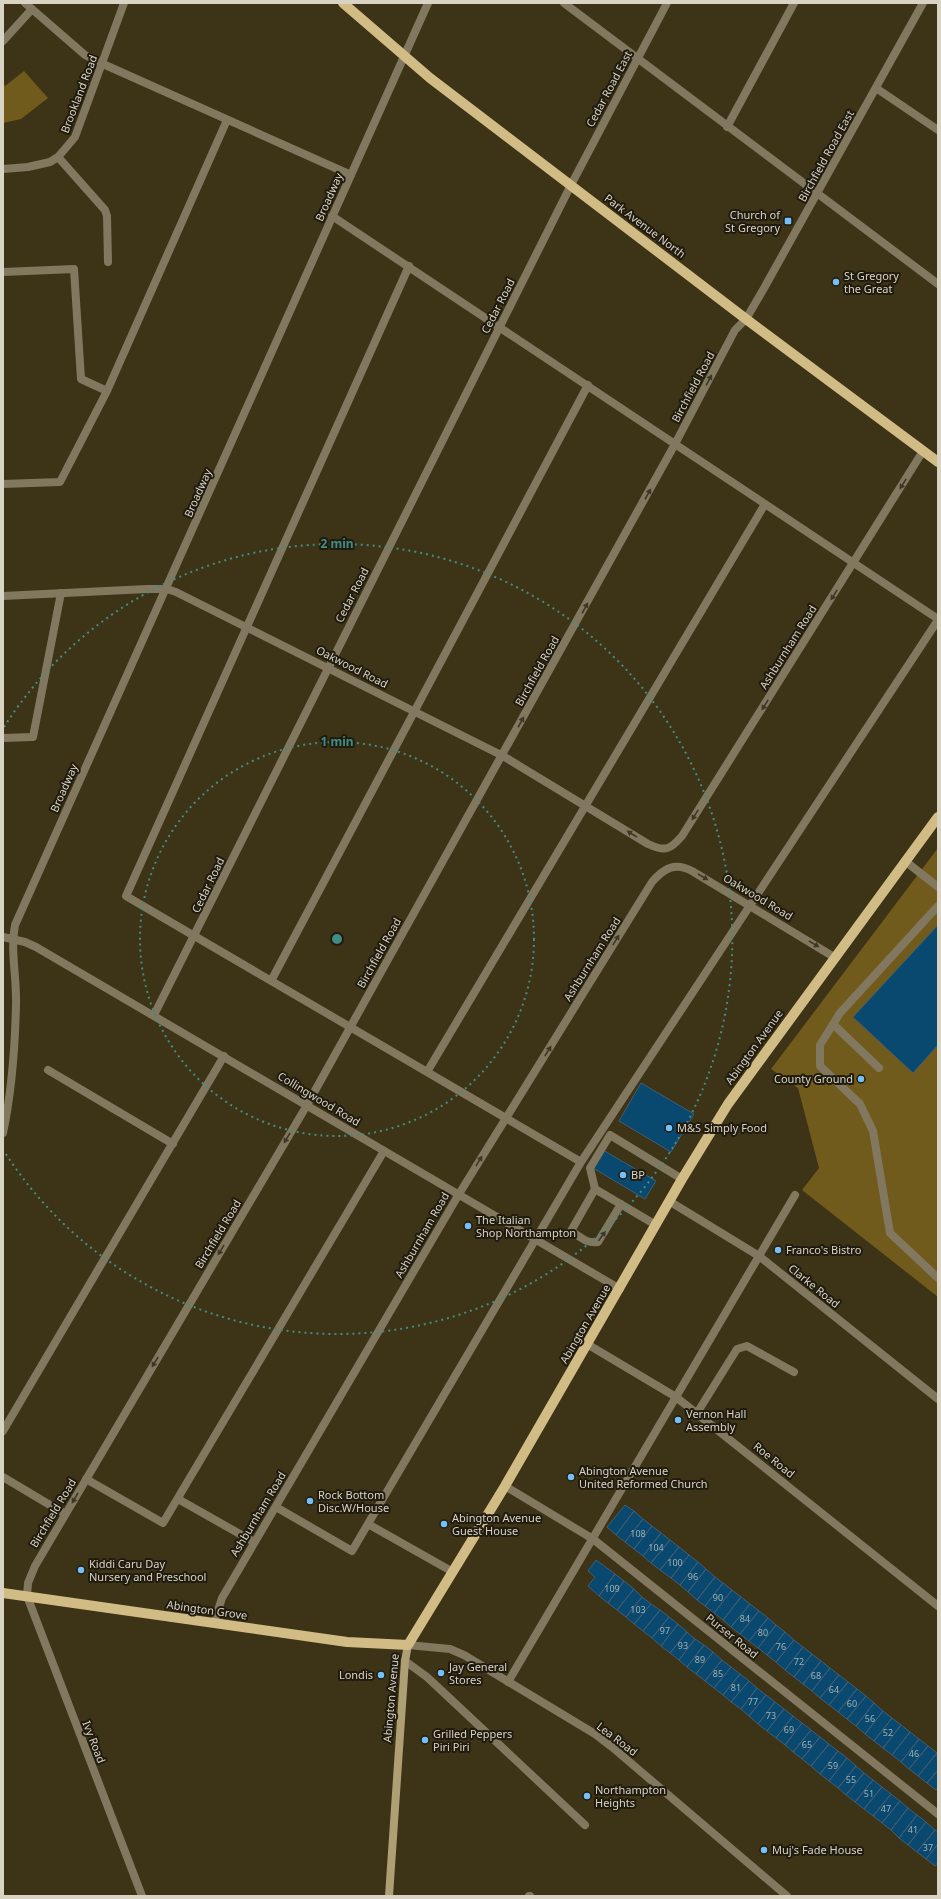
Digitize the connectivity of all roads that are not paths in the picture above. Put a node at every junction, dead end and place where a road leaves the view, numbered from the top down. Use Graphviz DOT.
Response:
graph roads {
  1 [pos="26,3"];
  2 [pos="124,3"];
  3 [pos="343,3"];
  4 [pos="428,3"];
  5 [pos="564,3"];
  6 [pos="667,3"];
  7 [pos="794,3"];
  8 [pos="923,3"];
  9 [pos="32,9"];
  10 [pos="3,41"];
  11 [pos="404,57"];
  12 [pos="638,59"];
  13 [pos="103,64"];
  14 [pos="876,88"];
  15 [pos="228,120"];
  16 [pos="726,127"];
  17 [pos="938,130"];
  18 [pos="58,157"];
  19 [pos="3,170"];
  20 [pos="351,175"];
  21 [pos="571,185"];
  22 [pos="818,194"];
  23 [pos="332,216"];
  24 [pos="108,262"];
  25 [pos="409,266"];
  26 [pos="3,272"];
  27 [pos="938,284"];
  28 [pos="746,319"];
  29 [pos="500,328"];
  30 [pos="588,385"];
  31 [pos="107,391"];
  32 [pos="676,444"];
  33 [pos="923,451"];
  34 [pos="938,462"];
  35 [pos="3,484"];
  36 [pos="765,504"];
  37 [pos="854,563"];
  38 [pos="167,589"];
  39 [pos="61,593"];
  40 [pos="3,596"];
  41 [pos="938,619"];
  42 [pos="247,627"];
  43 [pos="328,668"];
  44 [pos="415,711"];
  45 [pos="3,738"];
  46 [pos="503,756"];
  47 [pos="586,805"];
  48 [pos="938,817"];
  49 [pos="667,849"];
  50 [pos="905,861"];
  51 [pos="667,868"];
  52 [pos="938,887"];
  53 [pos="750,905"];
  54 [pos="938,906"];
  55 [pos="195,936"];
  56 [pos="3,937"];
  57 [pos="13,938"];
  58 [pos="834,957"];
  59 [pos="271,981"];
  60 [pos="154,1015"];
  61 [pos="833,1024"];
  62 [pos="350,1028"];
  63 [pos="224,1056"];
  64 [pos="879,1068"];
  65 [pos="48,1070"];
  66 [pos="427,1072"];
  67 [pos="307,1105"];
  68 [pos="506,1118"];
  69 [pos="3,1134"];
  70 [pos="173,1144"];
  71 [pos="384,1151"];
  72 [pos="581,1162"];
  73 [pos="682,1179"];
  74 [pos="595,1189"];
  75 [pos="459,1194"];
  76 [pos="795,1194"];
  77 [pos="669,1201"];
  78 [pos="621,1204"];
  79 [pos="656,1225"];
  80 [pos="535,1239"];
  81 [pos="759,1256"];
  82 [pos="938,1278"];
  83 [pos="620,1289"];
  84 [pos="588,1344"];
  85 [pos="794,1372"];
  86 [pos="676,1397"];
  87 [pos="938,1399"];
  88 [pos="697,1413"];
  89 [pos="3,1431"];
  90 [pos="3,1477"];
  91 [pos="86,1479"];
  92 [pos="504,1486"];
  93 [pos="178,1499"];
  94 [pos="276,1507"];
  95 [pos="66,1514"];
  96 [pos="368,1524"];
  97 [pos="592,1539"];
  98 [pos="254,1542"];
  99 [pos="453,1572"];
  100 [pos="3,1593"];
  101 [pos="27,1596"];
  102 [pos="938,1606"];
  103 [pos="214,1623"];
  104 [pos="408,1645"];
  105 [pos="405,1661"];
  106 [pos="508,1682"];
  107 [pos="938,1814"];
  108 [pos="585,1825"];
  109 [pos="142,1896"];
  110 [pos="389,1896"];
  111 [pos="787,1896"];
  1 -- 9 [label="street"];
  2 -- 13 [label="street, Brookland Road"];
  3 -- 11 [label="main road, Park Avenue North"];
  4 -- 11 [label="street, Broadway"];
  5 -- 12 [label="street"];
  6 -- 12 [label="street, Cedar Road East"];
  7 -- 16 [label="street"];
  8 -- 14 [label="street, Birchfield Road East"];
  9 -- 10 [label="street"];
  9 -- 13 [label="street"];
  11 -- 20 [label="street, Broadway"];
  11 -- 21 [label="main road, Park Avenue North"];
  12 -- 16 [label="street"];
  12 -- 21 [label="street, Cedar Road East"];
  13 -- 15 [label="street"];
  13 -- 18 [label="street, Brookland Road"];
  14 -- 17 [label="street"];
  14 -- 22 [label="street, Birchfield Road East"];
  15 -- 20 [label="street"];
  15 -- 31 [label="street"];
  16 -- 22 [label="street"];
  18 -- 19 [label="street, Brookland Road"];
  18 -- 24 [label="street"];
  20 -- 23 [label="street, Broadway"];
  21 -- 28 [label="main road, Park Avenue North"];
  21 -- 29 [label="street, Cedar Road"];
  22 -- 27 [label="street"];
  22 -- 28 [label="street, Birchfield Road East"];
  23 -- 25 [label="street"];
  23 -- 38 [label="street, Broadway"];
  25 -- 29 [label="street"];
  25 -- 42 [label="street"];
  26 -- 31 [label="street"];
  32 -- 28 [label="street, Birchfield Road, one-way"];
  28 -- 33 [label="main road, Park Avenue North"];
  29 -- 30 [label="street"];
  29 -- 43 [label="street, Cedar Road"];
  30 -- 32 [label="street"];
  30 -- 44 [label="street"];
  31 -- 35 [label="street"];
  32 -- 36 [label="street"];
  46 -- 32 [label="street, Birchfield Road, one-way"];
  33 -- 34 [label="main road, Park Avenue North"];
  33 -- 37 [label="street, Ashburnham Road, one-way"];
  36 -- 37 [label="street"];
  36 -- 47 [label="street"];
  37 -- 41 [label="street"];
  37 -- 49 [label="street, Ashburnham Road, one-way"];
  38 -- 39 [label="street, Oakwood Road"];
  38 -- 42 [label="street, Oakwood Road"];
  38 -- 57 [label="street, Broadway"];
  39 -- 40 [label="street, Oakwood Road"];
  39 -- 45 [label="street"];
  41 -- 53 [label="street"];
  42 -- 43 [label="street, Oakwood Road"];
  42 -- 55 [label="street"];
  43 -- 44 [label="street, Oakwood Road"];
  43 -- 55 [label="street, Cedar Road"];
  44 -- 46 [label="street, Oakwood Road"];
  44 -- 59 [label="street"];
  46 -- 47 [label="street, Oakwood Road"];
  46 -- 62 [label="street, Birchfield Road"];
  49 -- 47 [label="street, Oakwood Road, one-way"];
  47 -- 66 [label="street"];
  48 -- 50 [label="main road, Abington Avenue"];
  50 -- 52 [label="street"];
  50 -- 58 [label="main road, Abington Avenue"];
  51 -- 53 [label="street, Oakwood Road, one-way"];
  68 -- 51 [label="street, Ashburnham Road, one-way"];
  53 -- 58 [label="street, Oakwood Road, one-way"];
  53 -- 72 [label="street"];
  54 -- 61 [label="street"];
  55 -- 59 [label="street"];
  55 -- 60 [label="street, Cedar Road"];
  56 -- 57 [label="street, Collingwood Road"];
  57 -- 60 [label="street, Collingwood Road"];
  57 -- 69 [label="street, Broadway"];
  58 -- 73 [label="main road, Abington Avenue"];
  59 -- 62 [label="street"];
  60 -- 63 [label="street, Collingwood Road"];
  61 -- 64 [label="street"];
  61 -- 82 [label="street"];
  62 -- 66 [label="street"];
  62 -- 67 [label="street, Birchfield Road"];
  63 -- 67 [label="street, Collingwood Road"];
  63 -- 70 [label="street"];
  65 -- 70 [label="street"];
  66 -- 68 [label="street"];
  67 -- 71 [label="street, Collingwood Road"];
  67 -- 91 [label="street, Birchfield Road, one-way"];
  68 -- 72 [label="street"];
  75 -- 68 [label="street, Ashburnham Road, one-way"];
  70 -- 89 [label="street"];
  71 -- 75 [label="street, Collingwood Road"];
  71 -- 93 [label="street"];
  72 -- 80 [label="street"];
  73 -- 74 [label="street"];
  73 -- 77 [label="main road, Abington Avenue"];
  74 -- 78 [label="street"];
  74 -- 78 [label="street, one-way"];
  75 -- 80 [label="street, Collingwood Road"];
  75 -- 94 [label="street, Ashburnham Road"];
  76 -- 81 [label="street"];
  77 -- 79 [label="main road, Abington Avenue"];
  77 -- 81 [label="street, Clarke Road"];
  78 -- 79 [label="street"];
  79 -- 83 [label="main road, Abington Avenue"];
  80 -- 83 [label="street, Collingwood Road"];
  80 -- 96 [label="street"];
  81 -- 86 [label="street"];
  81 -- 87 [label="street, Clarke Road"];
  83 -- 84 [label="main road, Abington Avenue"];
  84 -- 86 [label="street, Roe Road"];
  84 -- 92 [label="main road, Abington Avenue"];
  85 -- 88 [label="street"];
  86 -- 88 [label="street, Roe Road"];
  86 -- 97 [label="street"];
  88 -- 102 [label="street, Roe Road"];
  90 -- 95 [label="street"];
  91 -- 93 [label="street"];
  91 -- 95 [label="street, Birchfield Road, one-way"];
  92 -- 97 [label="street, Purser Road"];
  92 -- 99 [label="main road, Abington Avenue"];
  93 -- 98 [label="street"];
  94 -- 96 [label="street"];
  94 -- 98 [label="street, Ashburnham Road"];
  95 -- 101 [label="street, Birchfield Road"];
  96 -- 99 [label="street"];
  97 -- 106 [label="street"];
  97 -- 107 [label="street, Purser Road"];
  98 -- 103 [label="street, Ashburnham Road"];
  99 -- 104 [label="main road, Abington Avenue"];
  100 -- 101 [label="main road, Abington Grove"];
  101 -- 103 [label="main road, Abington Grove"];
  101 -- 109 [label="street, Ivy Road"];
  103 -- 104 [label="main road, Abington Grove"];
  104 -- 105 [label="main road, Abington Avenue"];
  104 -- 106 [label="street, Lea Road"];
  105 -- 108 [label="street"];
  105 -- 110 [label="main road, Abington Avenue"];
  106 -- 111 [label="street, Lea Road"];
}
